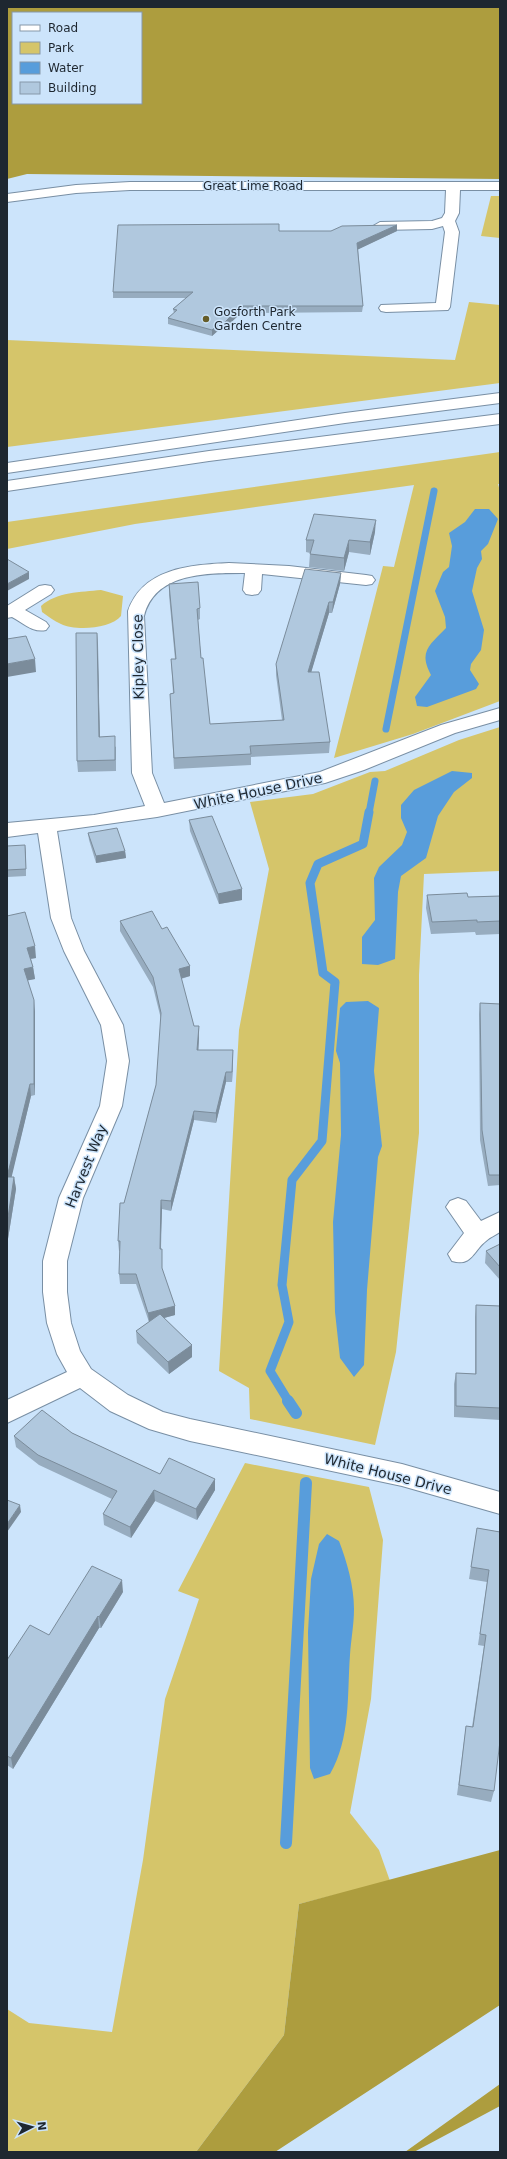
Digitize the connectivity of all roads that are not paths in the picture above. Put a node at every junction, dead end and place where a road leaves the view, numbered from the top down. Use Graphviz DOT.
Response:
graph roads {
  1 [pos="453,186"];
  2 [pos="500,186"];
  3 [pos="7,198"];
  4 [pos="448,221"];
  5 [pos="380,226"];
  6 [pos="386,308"];
  7 [pos="500,398"];
  8 [pos="500,419"];
  9 [pos="7,468"];
  10 [pos="7,486"];
  11 [pos="254,568"];
  12 [pos="366,580"];
  13 [pos="45,590"];
  14 [pos="252,590"];
  15 [pos="9,611"];
  16 [pos="40,626"];
  17 [pos="500,714"];
  18 [pos="158,811"];
  19 [pos="47,827"];
  20 [pos="7,830"];
  21 [pos="458,1207"];
  22 [pos="500,1222"];
  23 [pos="478,1234"];
  24 [pos="460,1254"];
  25 [pos="82,1376"];
  26 [pos="7,1412"];
  27 [pos="275,1447"];
  28 [pos="500,1504"];
  1 -- 2 [label="street, Great Lime Road"];
  1 -- 3 [label="street, Great Lime Road"];
  1 -- 4 [label="street"];
  4 -- 5 [label="street"];
  4 -- 6 [label="street"];
  7 -- 9 [label="street"];
  8 -- 10 [label="street"];
  11 -- 12 [label="street, Kipley Close"];
  11 -- 14 [label="street"];
  11 -- 18 [label="street, Kipley Close"];
  13 -- 15 [label="street"];
  15 -- 16 [label="street"];
  17 -- 18 [label="street, White House Drive"];
  18 -- 19 [label="street, White House Drive"];
  19 -- 20 [label="street, White House Drive"];
  19 -- 25 [label="street, Harvest Way"];
  21 -- 23 [label="street"];
  22 -- 23 [label="street"];
  23 -- 24 [label="street"];
  25 -- 26 [label="street"];
  25 -- 27 [label="street, Harvest Way"];
  27 -- 28 [label="street, White House Drive"];
}
